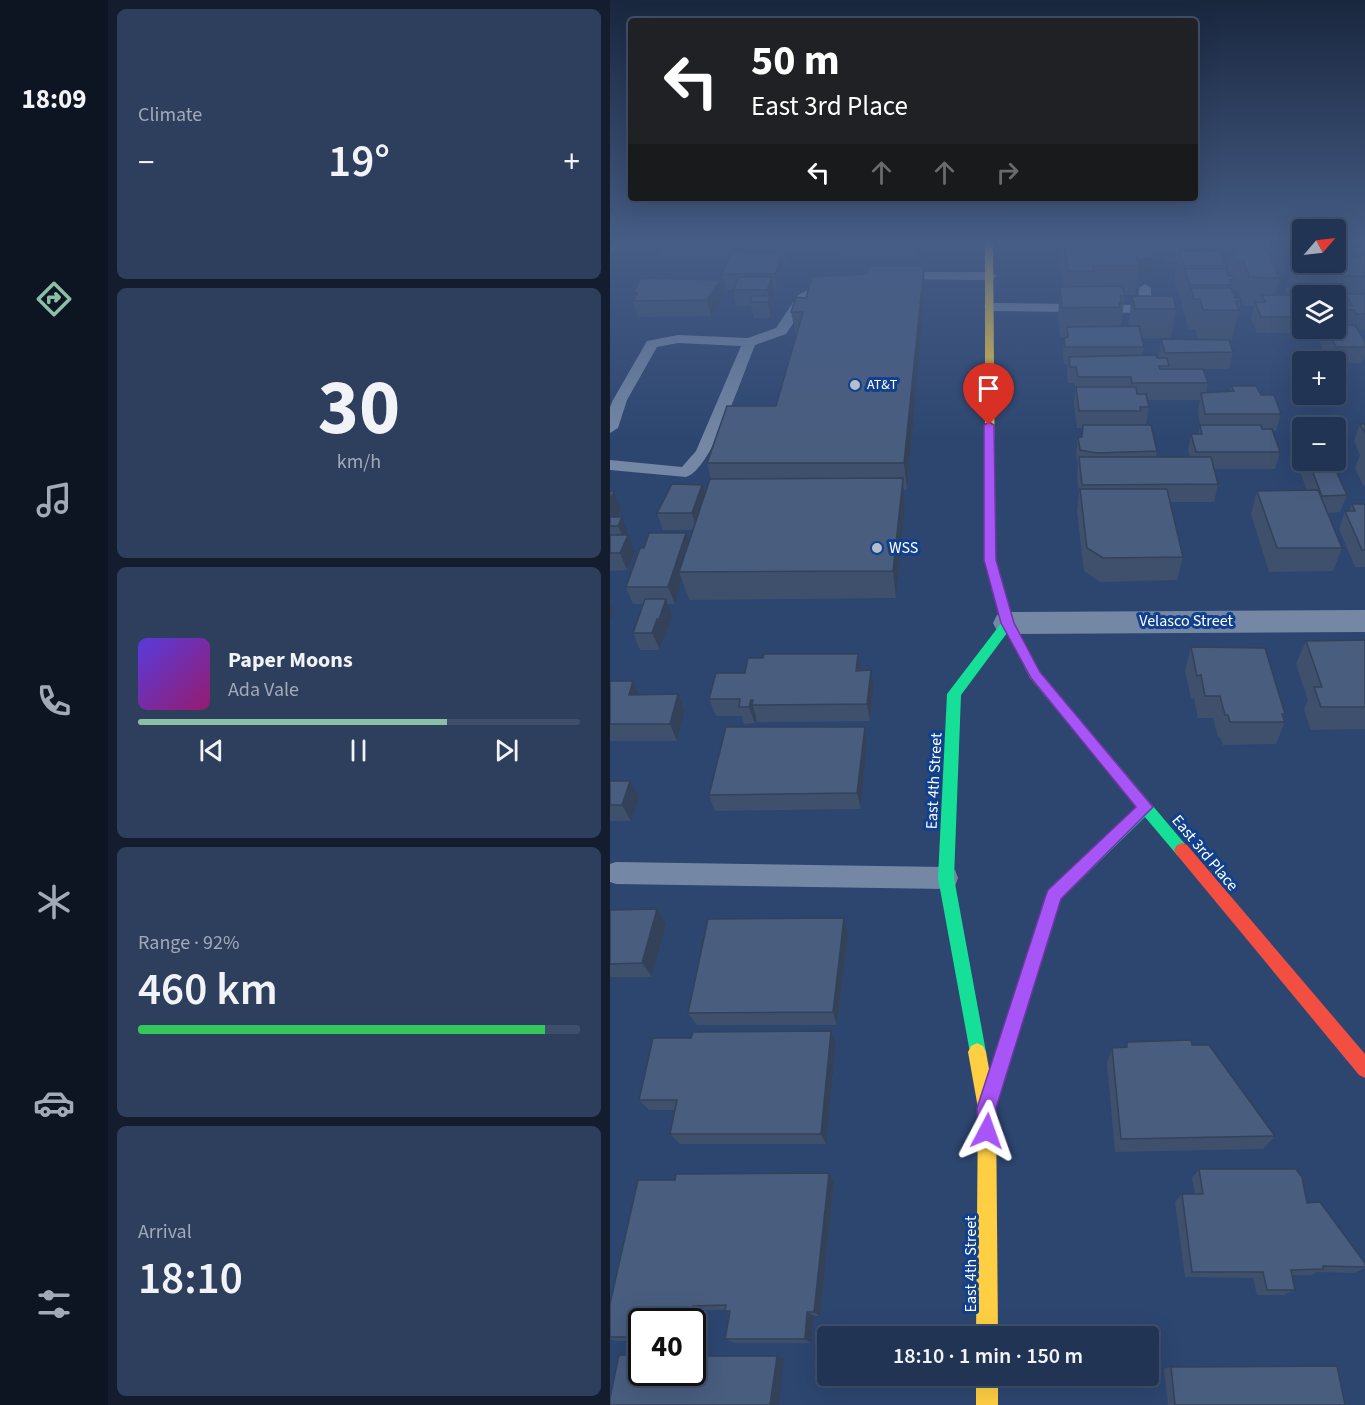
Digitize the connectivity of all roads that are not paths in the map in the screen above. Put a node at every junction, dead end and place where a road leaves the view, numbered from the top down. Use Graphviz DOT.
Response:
graph roads {
  1 [pos="796,310"];
  2 [pos="991,310"];
  3 [pos="1047,310"];
  4 [pos="1145,310"];
  5 [pos="749,342"];
  6 [pos="610,428"];
  7 [pos="610,465"];
  8 [pos="1364,621"];
  9 [pos="1008,623"];
  10 [pos="1146,807"];
  11 [pos="616,873"];
  12 [pos="946,878"];
  13 [pos="1364,1070"];
  14 [pos="987,1108"];
  15 [pos="987,1326"];
  16 [pos="987,1386"];
  17 [pos="987,1405"];
  1 -- 5 [label="lane"];
  2 -- 9 [label="main road"];
  3 -- 4 [label="lane"];
  5 -- 6 [label="lane"];
  5 -- 7 [label="lane"];
  8 -- 9 [label="street, Velasco Street"];
  9 -- 10 [label="main road, East 3rd Place"];
  9 -- 12 [label="main road, East 4th Street"];
  10 -- 13 [label="main road, East 3rd Place"];
  10 -- 14 [label="main road"];
  11 -- 12 [label="lane"];
  12 -- 14 [label="main road, East 4th Street"];
  14 -- 15 [label="main road, East 4th Street"];
  16 -- 17 [label="main road"];
}
